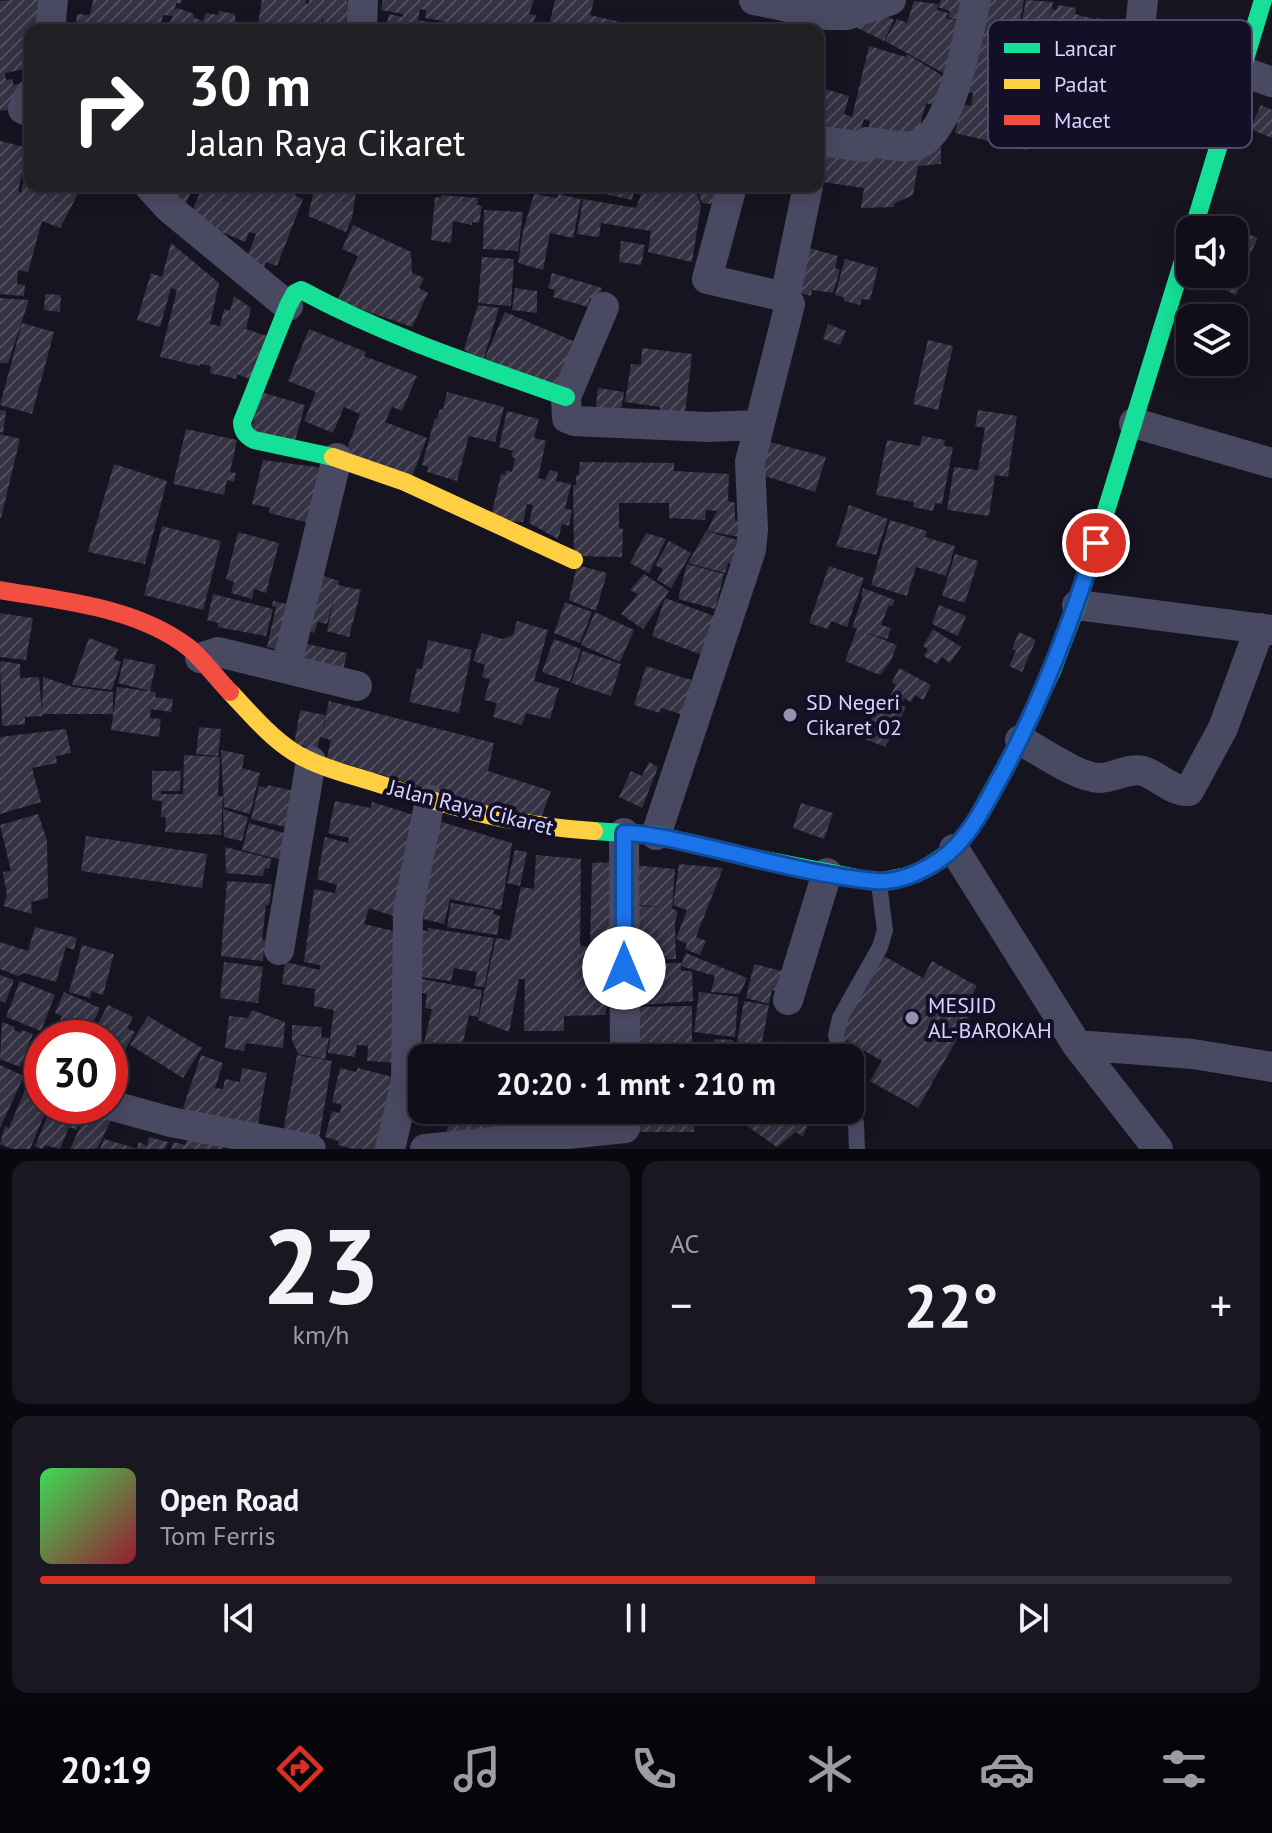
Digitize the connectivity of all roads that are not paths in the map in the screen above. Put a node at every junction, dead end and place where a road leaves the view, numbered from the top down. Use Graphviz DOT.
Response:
graph roads {
  1 [pos="53,0"];
  2 [pos="363,0"];
  3 [pos="754,0"];
  4 [pos="891,0"];
  5 [pos="976,0"];
  6 [pos="1143,0"];
  7 [pos="1265,8"];
  8 [pos="785,19"];
  9 [pos="1141,20"];
  10 [pos="51,24"];
  11 [pos="362,24"];
  12 [pos="1252,42"];
  13 [pos="1252,75"];
  14 [pos="1272,82"];
  15 [pos="824,141"];
  16 [pos="1218,148"];
  17 [pos="154,192"];
  18 [pos="730,192"];
  19 [pos="807,192"];
  20 [pos="1197,216"];
  21 [pos="1176,284"];
  22 [pos="785,297"];
  23 [pos="288,306"];
  24 [pos="604,307"];
  25 [pos="566,397"];
  26 [pos="1134,423"];
  27 [pos="759,425"];
  28 [pos="337,458"];
  29 [pos="1272,463"];
  30 [pos="574,560"];
  31 [pos="0,590"];
  32 [pos="1077,605"];
  33 [pos="1266,629"];
  34 [pos="200,658"];
  35 [pos="286,668"];
  36 [pos="357,686"];
  37 [pos="1020,740"];
  38 [pos="311,761"];
  39 [pos="430,800"];
  40 [pos="624,833"];
  41 [pos="656,835"];
  42 [pos="954,849"];
  43 [pos="827,873"];
  44 [pos="878,882"];
  45 [pos="279,950"];
  46 [pos="788,1000"];
  47 [pos="625,1044"];
  48 [pos="838,1044"];
  49 [pos="1077,1045"];
  50 [pos="1272,1067"];
  51 [pos="128,1110"];
  52 [pos="856,1124"];
  53 [pos="625,1129"];
  54 [pos="311,1149"];
  55 [pos="390,1149"];
  56 [pos="425,1149"];
  57 [pos="857,1149"];
  58 [pos="1158,1149"];
  1 -- 10 [label="street"];
  2 -- 11 [label="street"];
  3 -- 8 [label="street"];
  4 -- 8 [label="street"];
  5 -- 15 [label="street"];
  6 -- 9 [label="street"];
  7 -- 12 [label="main road"];
  13 -- 14 [label="street"];
  16 -- 20 [label="main road"];
  17 -- 23 [label="street"];
  18 -- 22 [label="street"];
  19 -- 22 [label="street"];
  21 -- 26 [label="main road, Jalan Raya Cikaret"];
  22 -- 27 [label="street"];
  23 -- 25 [label="main road"];
  23 -- 28 [label="main road"];
  24 -- 25 [label="street"];
  25 -- 27 [label="street"];
  26 -- 29 [label="street"];
  26 -- 32 [label="main road, Jalan Raya Cikaret"];
  27 -- 41 [label="street"];
  28 -- 30 [label="main road"];
  28 -- 35 [label="street"];
  31 -- 34 [label="main road, Jalan Raya Cikaret"];
  32 -- 33 [label="street"];
  32 -- 37 [label="main road, Jalan Raya Cikaret"];
  33 -- 37 [label="street"];
  34 -- 35 [label="street"];
  34 -- 38 [label="main road, Jalan Raya Cikaret"];
  35 -- 36 [label="street"];
  37 -- 42 [label="main road, Jalan Raya Cikaret"];
  38 -- 39 [label="main road, Jalan Raya Cikaret"];
  38 -- 45 [label="street"];
  39 -- 40 [label="main road, Jalan Raya Cikaret"];
  39 -- 55 [label="street"];
  40 -- 41 [label="main road, Jalan Raya Cikaret"];
  40 -- 47 [label="street"];
  41 -- 43 [label="main road, Jalan Raya Cikaret"];
  42 -- 44 [label="main road, Jalan Raya Cikaret"];
  42 -- 49 [label="street"];
  43 -- 44 [label="main road, Jalan Raya Cikaret"];
  43 -- 46 [label="street"];
  44 -- 48 [label="lane"];
  49 -- 50 [label="street"];
  49 -- 58 [label="street"];
  51 -- 54 [label="street"];
  52 -- 57 [label="lane"];
  53 -- 56 [label="street"];
}
